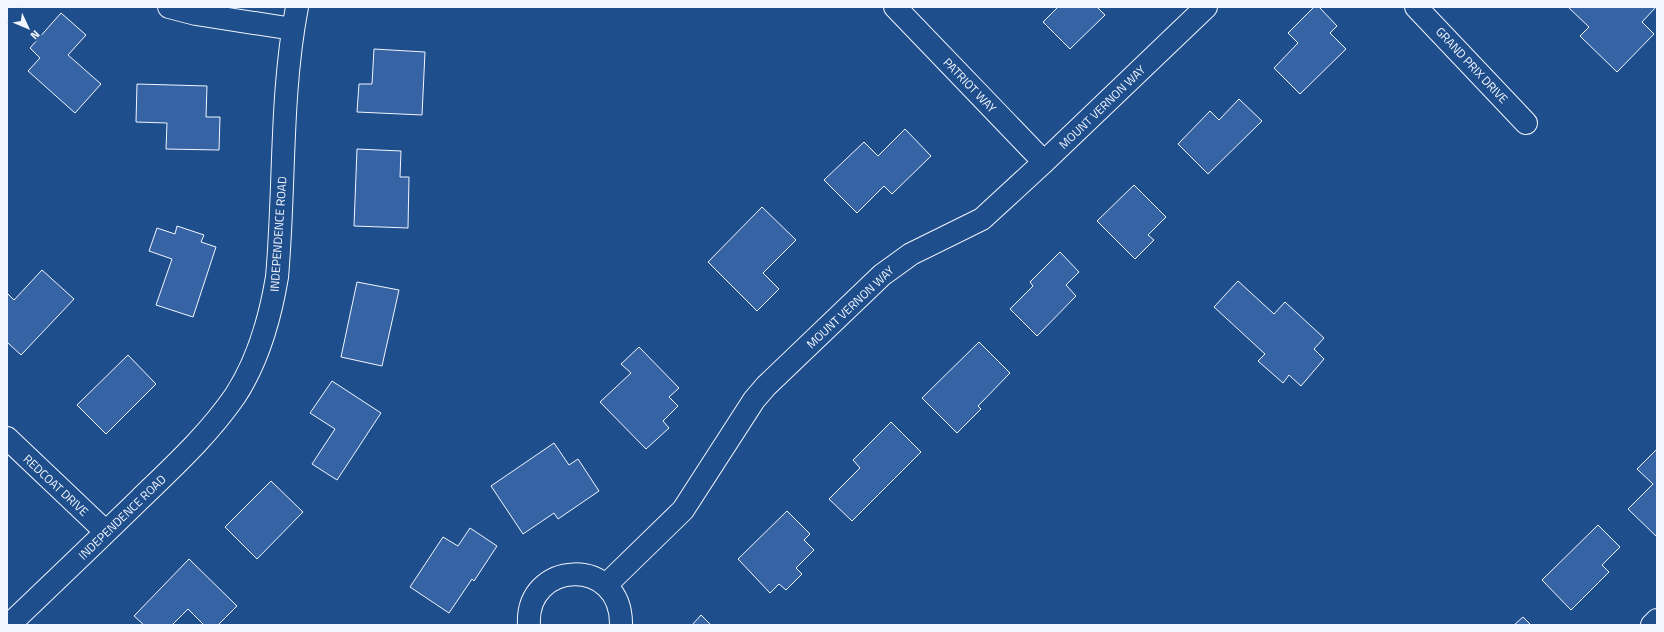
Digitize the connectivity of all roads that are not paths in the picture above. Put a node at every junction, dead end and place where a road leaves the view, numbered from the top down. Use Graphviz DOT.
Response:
graph roads {
  1 [pos="169,7"];
  2 [pos="297,7"];
  3 [pos="895,7"];
  4 [pos="1206,7"];
  5 [pos="1416,7"];
  6 [pos="293,29"];
  7 [pos="1526,123"];
  8 [pos="1044,162"];
  9 [pos="7,438"];
  10 [pos="106,532"];
  11 [pos="606,585"];
  12 [pos="1657,620"];
  13 [pos="9,625"];
  14 [pos="529,625"];
  15 [pos="621,625"];
  16 [pos="1652,625"];
  1 -- 6 [label="street"];
  2 -- 6 [label="street, INDEPENDENCE ROAD"];
  3 -- 8 [label="street, PATRIOT WAY"];
  4 -- 8 [label="street, MOUNT VERNON WAY"];
  5 -- 7 [label="street, GRAND PRIX DRIVE"];
  6 -- 10 [label="street, INDEPENDENCE ROAD"];
  8 -- 11 [label="street, MOUNT VERNON WAY"];
  9 -- 10 [label="street, REDCOAT DRIVE"];
  10 -- 13 [label="street, INDEPENDENCE ROAD"];
  11 -- 14 [label="street"];
  11 -- 15 [label="street"];
  12 -- 16 [label="street"];
}
